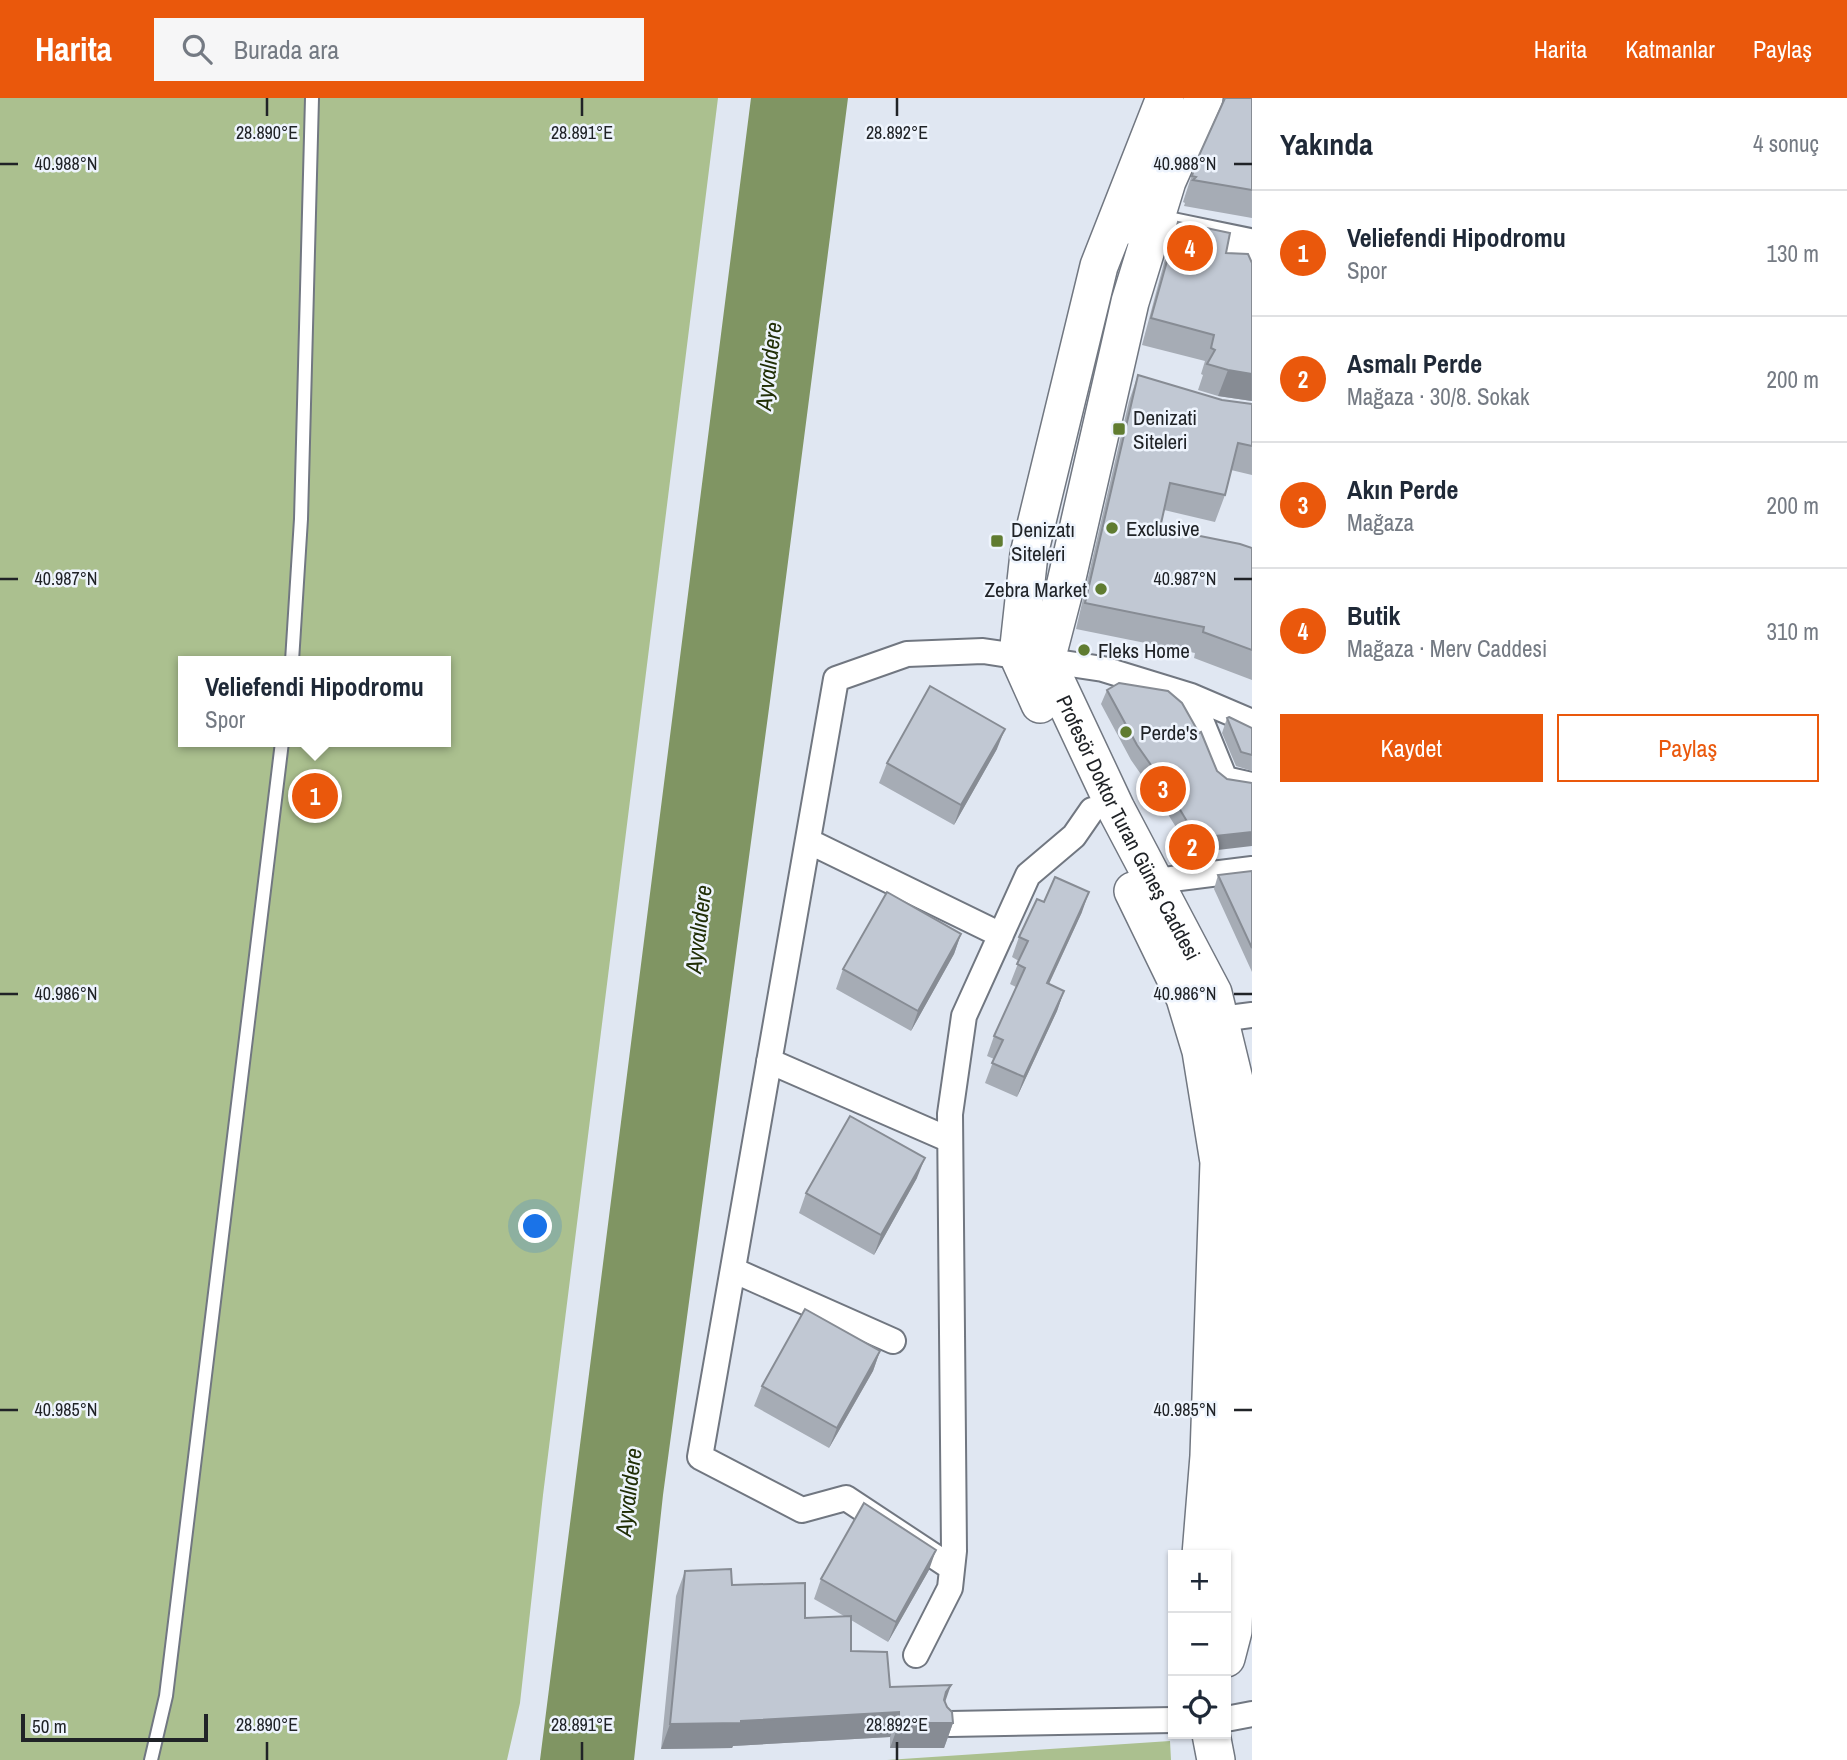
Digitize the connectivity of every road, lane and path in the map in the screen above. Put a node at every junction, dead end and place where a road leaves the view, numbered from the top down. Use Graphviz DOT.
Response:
graph roads {
  1 [pos="312,98"];
  2 [pos="1164,98"];
  3 [pos="1204,98"];
  4 [pos="1155,226"];
  5 [pos="1114,227"];
  6 [pos="1248,252"];
  7 [pos="292,656"];
  8 [pos="1032,657"];
  9 [pos="1191,696"];
  10 [pos="1252,722"];
  11 [pos="281,747"];
  12 [pos="1252,785"];
  13 [pos="1092,810"];
  14 [pos="808,841"];
  15 [pos="1252,869"];
  16 [pos="1156,881"];
  17 [pos="1000,935"];
  18 [pos="1236,1017"];
  19 [pos="769,1061"];
  20 [pos="950,1140"];
  21 [pos="1238,1164"];
  22 [pos="733,1270"];
  23 [pos="1236,1334"];
  24 [pos="893,1341"];
  25 [pos="1245,1459"];
  26 [pos="1201,1550"];
  27 [pos="952,1568"];
  28 [pos="1231,1638"];
  29 [pos="916,1656"];
  30 [pos="1252,1714"];
  31 [pos="1231,1719"];
  32 [pos="1168,1720"];
  33 [pos="950,1724"];
  34 [pos="1213,1739"];
  35 [pos="151,1760"];
  36 [pos="1216,1760"];
  1 -- 7 [label="lane"];
  2 -- 5 [label="main road"];
  3 -- 4 [label="main road"];
  4 -- 5 [label="main road"];
  4 -- 6 [label="main road"];
  4 -- 8 [label="main road"];
  5 -- 8 [label="main road"];
  8 -- 9 [label="street"];
  8 -- 13 [label="main road, Profesör Doktor Turan Güneş Caddesi"];
  8 -- 14 [label="street"];
  8 -- 16 [label="main road, Profesör Doktor Turan Güneş Caddesi"];
  9 -- 10 [label="street"];
  9 -- 12 [label="street"];
  11 -- 35 [label="lane"];
  13 -- 17 [label="street"];
  13 -- 21 [label="main road, Profesör Doktor Turan Güneş Caddesi"];
  14 -- 17 [label="street"];
  14 -- 19 [label="street"];
  15 -- 16 [label="street"];
  16 -- 18 [label="main road, Profesör Doktor Turan Güneş Caddesi"];
  17 -- 20 [label="street"];
  18 -- 21 [label="main road, Profesör Doktor Turan Güneş Caddesi"];
  19 -- 20 [label="street"];
  19 -- 22 [label="street"];
  20 -- 27 [label="street"];
  21 -- 23 [label="main road, Profesör Doktor Turan Güneş Caddesi"];
  22 -- 24 [label="street"];
  22 -- 27 [label="street"];
  23 -- 25 [label="main road, Profesör Doktor Turan Güneş Caddesi"];
  23 -- 26 [label="main road, Profesör Doktor Turan Güneş Caddesi"];
  25 -- 28 [label="main road, Profesör Doktor Turan Güneş Caddesi"];
  27 -- 29 [label="street"];
  30 -- 31 [label="street"];
  32 -- 33 [label="street"];
  34 -- 36 [label="main road"];
}
